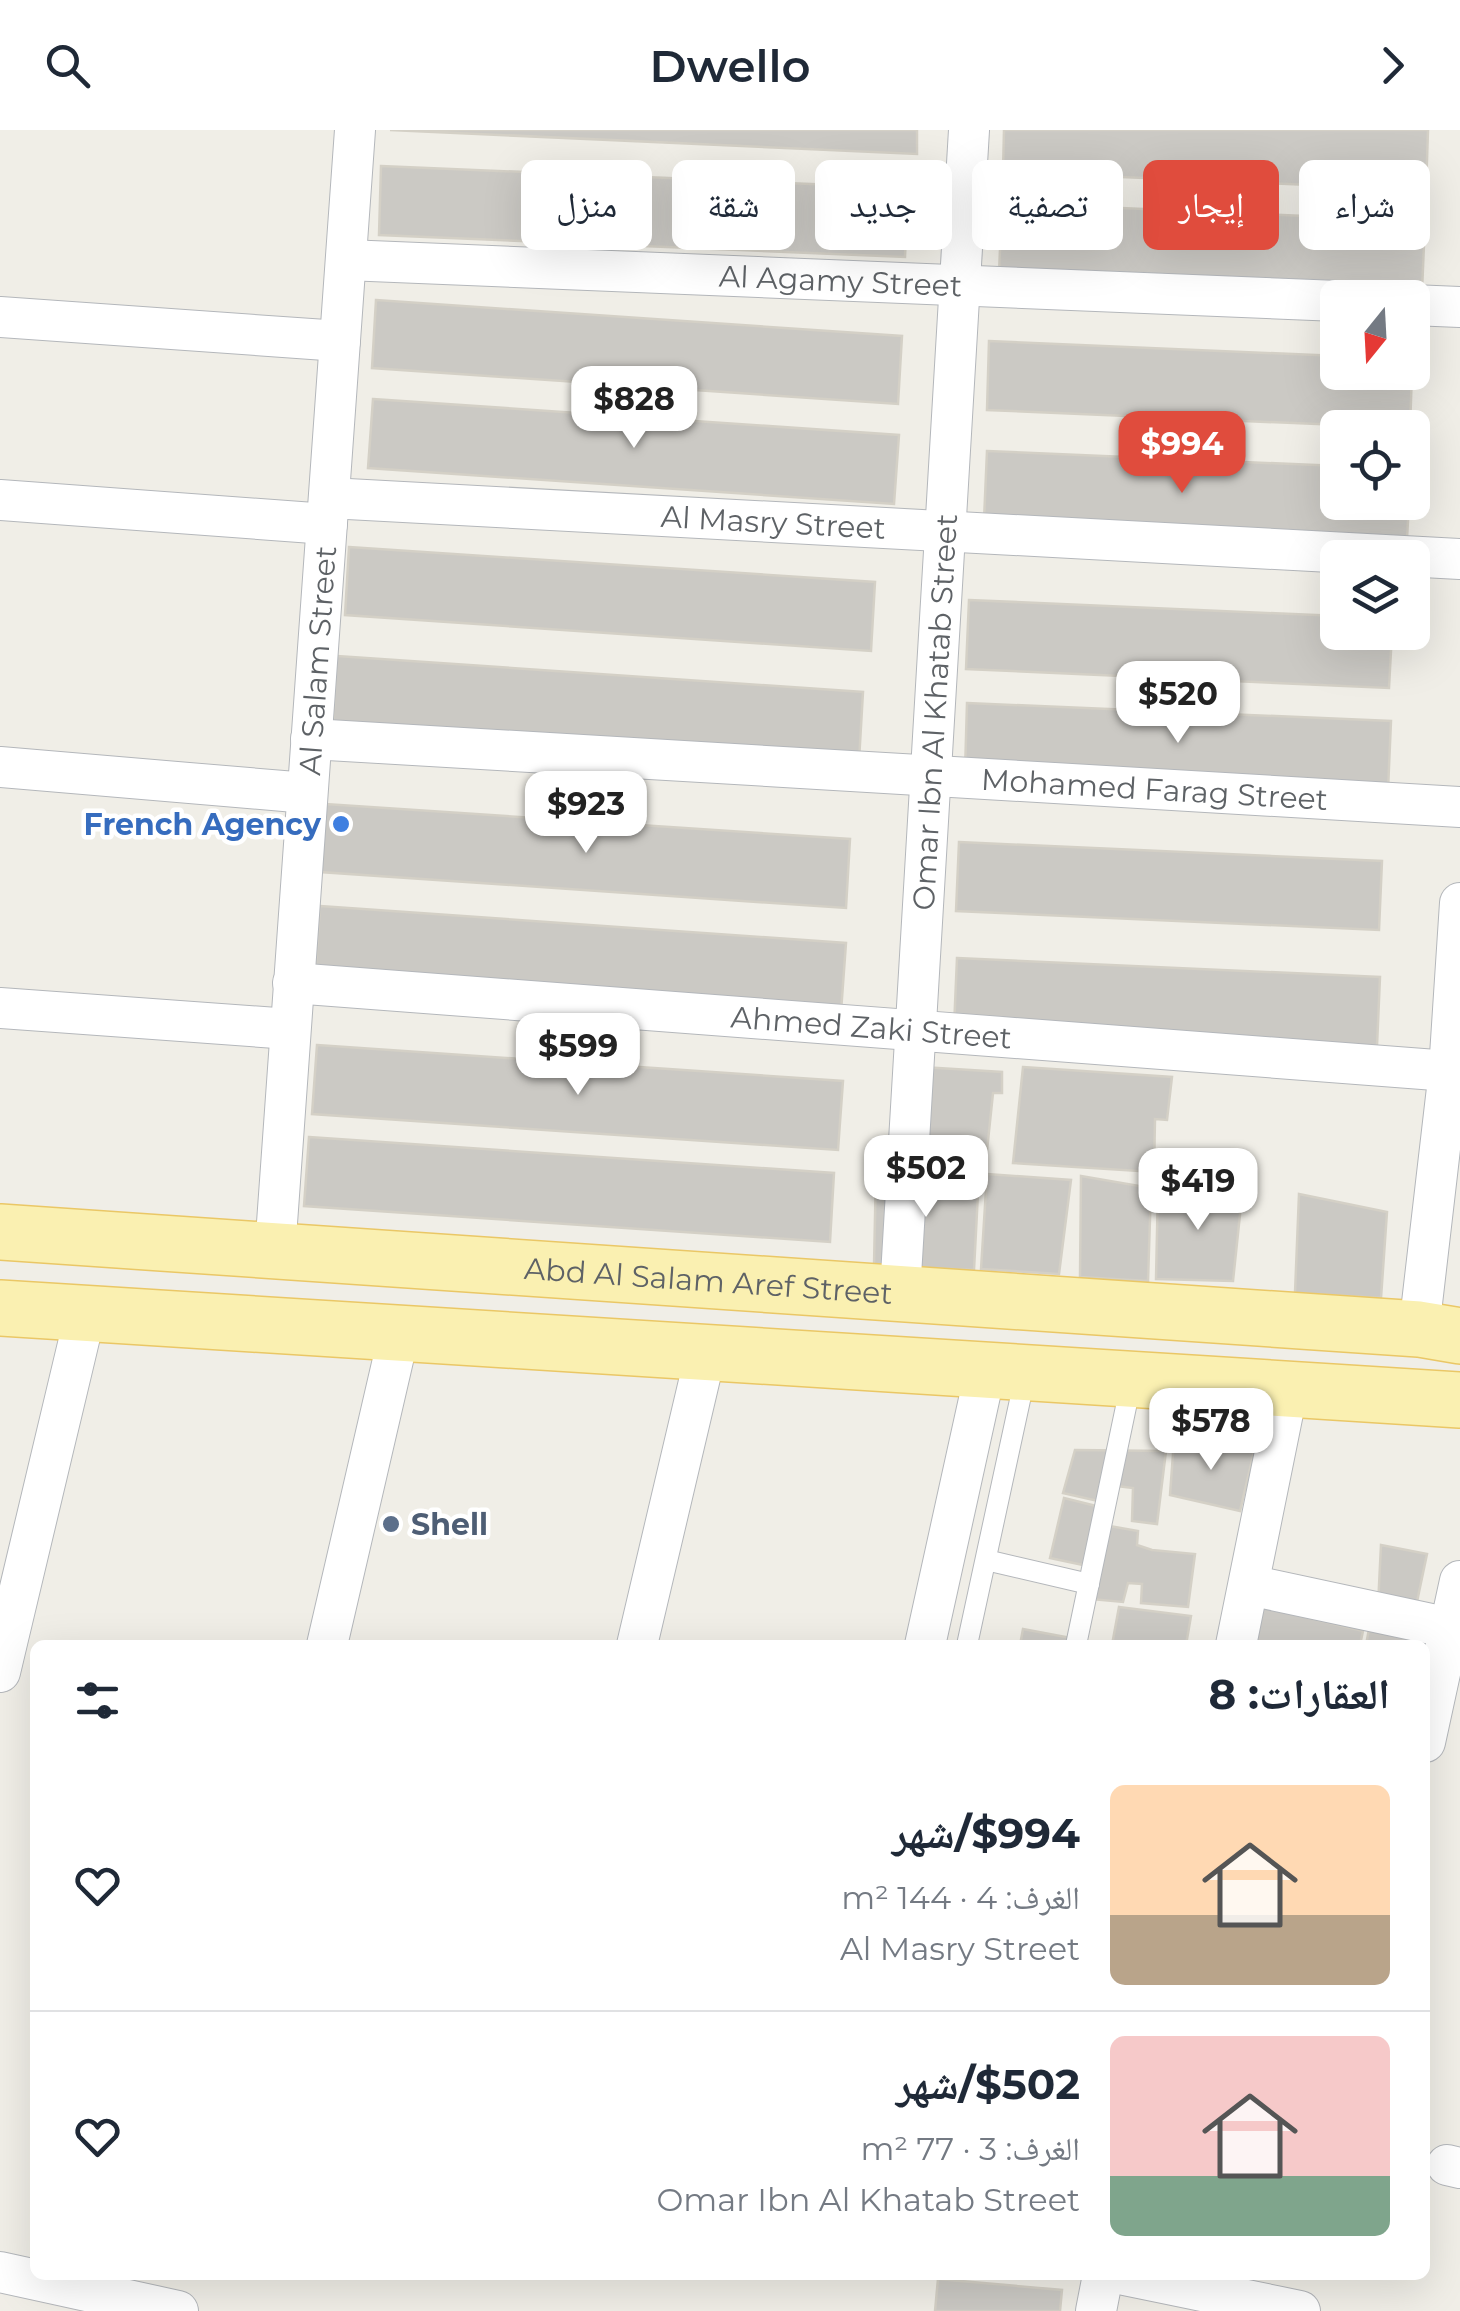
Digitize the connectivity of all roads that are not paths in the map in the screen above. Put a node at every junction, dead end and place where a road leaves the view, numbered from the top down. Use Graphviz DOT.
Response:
graph roads {
  1 [pos="355,130"];
  2 [pos="970,130"];
  3 [pos="346,260"];
  4 [pos="960,283"];
  5 [pos="1320,301"];
  6 [pos="1430,306"];
  7 [pos="1460,308"];
  8 [pos="0,317"];
  9 [pos="340,341"];
  10 [pos="0,500"];
  11 [pos="328,511"];
  12 [pos="946,532"];
  13 [pos="1460,559"];
  14 [pos="311,739"];
  15 [pos="0,767"];
  16 [pos="930,776"];
  17 [pos="307,794"];
  18 [pos="1460,807"];
  19 [pos="1460,903"];
  20 [pos="294,983"];
  21 [pos="0,1008"];
  22 [pos="290,1029"];
  23 [pos="916,1030"];
  24 [pos="1449,1072"];
  25 [pos="0,1232"];
  26 [pos="275,1251"];
  27 [pos="900,1293"];
  28 [pos="0,1308"];
  29 [pos="85,1315"];
  30 [pos="1439,1332"];
  31 [pos="398,1334"];
  32 [pos="706,1352"];
  33 [pos="1006,1369"];
  34 [pos="1132,1377"];
  35 [pos="1310,1389"];
  36 [pos="1460,1400"];
  37 [pos="986,1560"];
  38 [pos="1460,1581"];
  39 [pos="1089,1584"];
  40 [pos="1249,1585"];
  41 [pos="8,1607"];
  42 [pos="1450,1628"];
  43 [pos="329,1640"];
  44 [pos="638,1640"];
  45 [pos="926,1640"];
  46 [pos="968,1640"];
  47 [pos="1077,1640"];
  48 [pos="1237,1640"];
  49 [pos="0,1672"];
  50 [pos="1430,1719"];
  51 [pos="0,2272"];
  52 [pos="30,2279"];
  53 [pos="36,2280"];
  54 [pos="179,2280"];
  55 [pos="1102,2280"];
  56 [pos="1149,2280"];
  57 [pos="1310,2280"];
  58 [pos="174,2311"];
  59 [pos="1096,2311"];
  60 [pos="1302,2311"];
  1 -- 3 [label="street, Al Salam Street"];
  2 -- 4 [label="street, Omar Ibn Al Khatab Street"];
  3 -- 4 [label="street, Al Agamy Street"];
  3 -- 9 [label="street, Al Salam Street"];
  4 -- 5 [label="street, Al Agamy Street"];
  4 -- 12 [label="street, Omar Ibn Al Khatab Street"];
  6 -- 7 [label="street"];
  8 -- 9 [label="street"];
  9 -- 11 [label="street, Al Salam Street"];
  10 -- 11 [label="street, Al Masry Street"];
  11 -- 12 [label="street, Al Masry Street"];
  11 -- 14 [label="street, Al Salam Street"];
  12 -- 13 [label="street, Al Masry Street"];
  12 -- 16 [label="street, Omar Ibn Al Khatab Street"];
  14 -- 16 [label="street, Mohamed Farag Street"];
  14 -- 17 [label="street, Al Salam Street"];
  15 -- 17 [label="street"];
  16 -- 18 [label="street, Mohamed Farag Street"];
  16 -- 23 [label="street, Omar Ibn Al Khatab Street"];
  17 -- 20 [label="street, Al Salam Street"];
  19 -- 24 [label="street"];
  20 -- 22 [label="street, Al Salam Street"];
  20 -- 23 [label="street, Ahmed Zaki Street"];
  21 -- 22 [label="street"];
  22 -- 26 [label="street, Al Salam Street"];
  23 -- 24 [label="street, Ahmed Zaki Street"];
  23 -- 27 [label="street, Omar Ibn Al Khatab Street"];
  24 -- 30 [label="street"];
  25 -- 26 [label="main road, Abd Al Salam Aref Street"];
  26 -- 27 [label="main road, Abd Al Salam Aref Street"];
  27 -- 30 [label="main road, Abd Al Salam Aref Street"];
  28 -- 29 [label="main road"];
  29 -- 31 [label="main road"];
  29 -- 41 [label="street"];
  31 -- 32 [label="main road"];
  31 -- 43 [label="street"];
  32 -- 33 [label="main road"];
  32 -- 44 [label="street"];
  33 -- 34 [label="main road"];
  33 -- 37 [label="lane"];
  33 -- 45 [label="street"];
  34 -- 35 [label="main road"];
  34 -- 39 [label="lane"];
  35 -- 36 [label="main road"];
  35 -- 40 [label="street"];
  37 -- 39 [label="lane"];
  37 -- 46 [label="lane"];
  38 -- 42 [label="street"];
  39 -- 47 [label="lane"];
  40 -- 42 [label="street"];
  40 -- 48 [label="street"];
  41 -- 49 [label="street"];
  42 -- 50 [label="street"];
  51 -- 52 [label="street"];
  53 -- 58 [label="street"];
  54 -- 58 [label="street"];
  55 -- 59 [label="street"];
  56 -- 60 [label="street"];
  57 -- 60 [label="street"];
}
